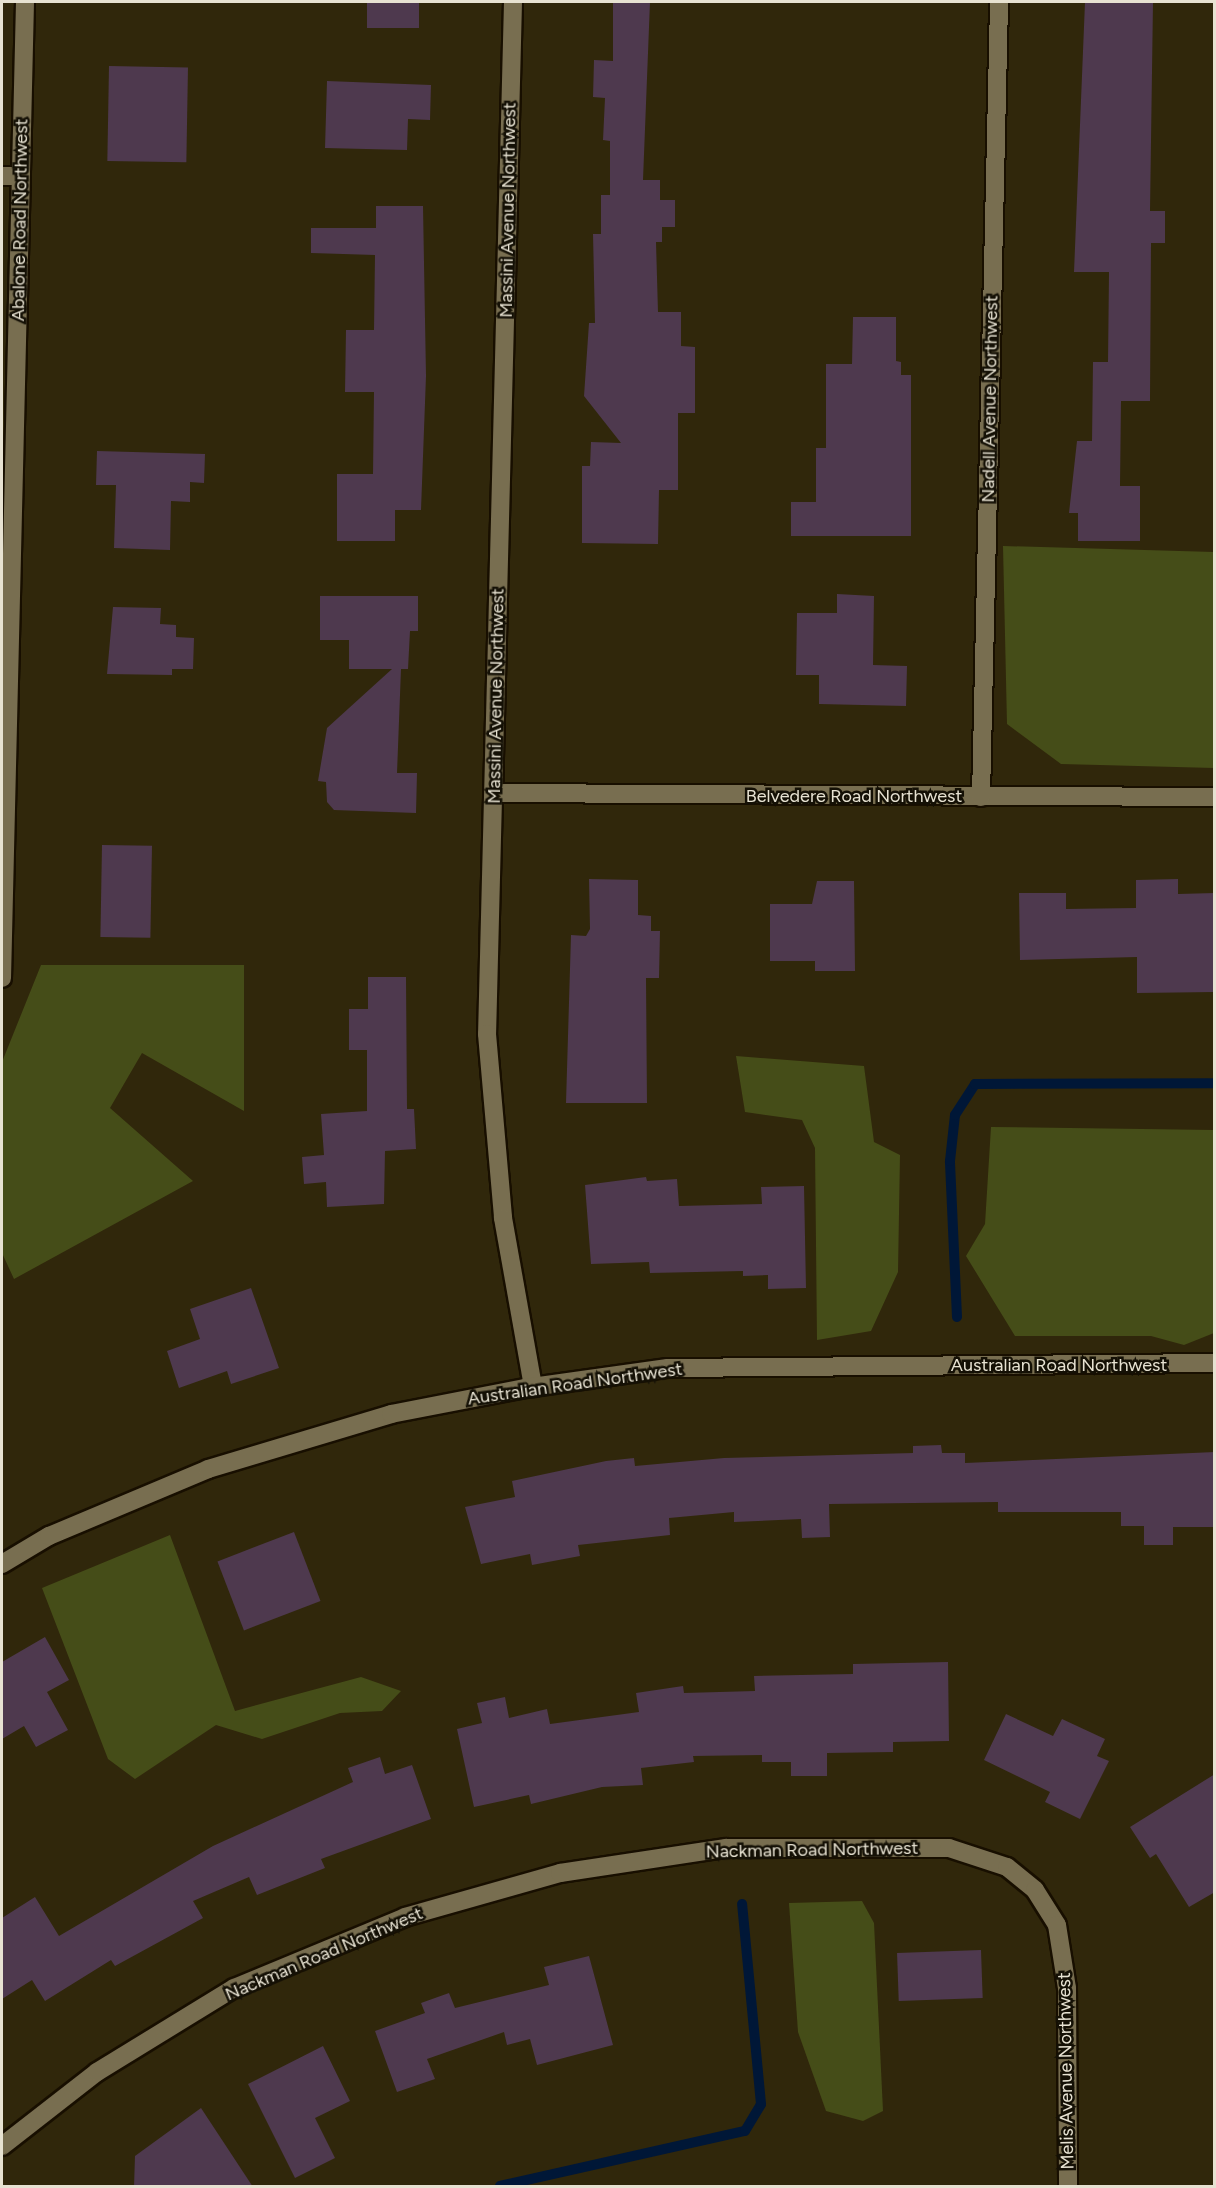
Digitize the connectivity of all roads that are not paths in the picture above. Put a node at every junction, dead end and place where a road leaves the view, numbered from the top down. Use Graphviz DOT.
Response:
graph roads {
  1 [pos="25,2"];
  2 [pos="513,2"];
  3 [pos="999,2"];
  4 [pos="2,176"];
  5 [pos="21,176"];
  6 [pos="494,793"];
  7 [pos="981,797"];
  8 [pos="1215,797"];
  9 [pos="2,978"];
  10 [pos="1215,1364"];
  11 [pos="533,1387"];
  12 [pos="2,1564"];
  13 [pos="1035,1890"];
  14 [pos="2,2146"];
  15 [pos="1068,2187"];
  1 -- 5 [label="street, Abalone Road Northwest"];
  2 -- 6 [label="street, Massini Avenue Northwest"];
  3 -- 7 [label="street, Nadell Avenue Northwest"];
  4 -- 5 [label="street"];
  5 -- 9 [label="street, Abalone Road Northwest"];
  6 -- 7 [label="street, Belvedere Road Northwest"];
  6 -- 11 [label="street, Massini Avenue Northwest"];
  7 -- 8 [label="street, Belvedere Road Northwest"];
  10 -- 11 [label="street, Australian Road Northwest"];
  11 -- 12 [label="street, Australian Road Northwest"];
  13 -- 14 [label="street, Nackman Road Northwest"];
  13 -- 15 [label="street, Melis Avenue Northwest"];
}
